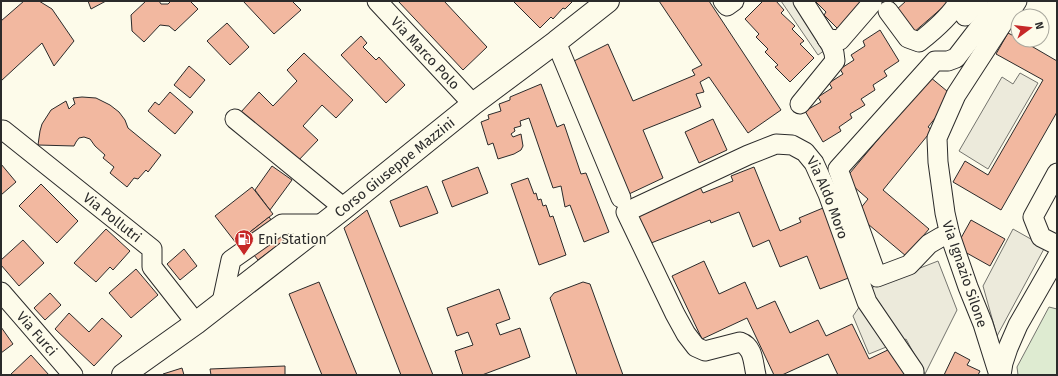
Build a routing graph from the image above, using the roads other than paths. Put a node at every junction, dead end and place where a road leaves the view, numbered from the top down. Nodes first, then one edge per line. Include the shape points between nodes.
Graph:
1 (377, 1) edge
2 (608, 1) edge
3 (723, 1) edge
4 (734, 1) edge
5 (803, 1) edge
6 (978, 1) edge
7 (1000, 1) edge
8 (1018, 1) edge
9 (962, 9) edge
10 (827, 39) junction
11 (556, 42) junction
12 (474, 104) junction
13 (800, 104) dead end
14 (234, 119) dead end
15 (3, 130) dead end
16 (1057, 173) edge
17 (623, 205) junction
18 (344, 208) junction
19 (950, 235) junction
20 (1057, 245) edge
21 (1057, 257) edge
22 (1, 292) edge
23 (196, 323) junction
24 (73, 375) edge
25 (123, 375) edge
26 (756, 375) edge
27 (914, 375) edge
28 (1000, 375) edge

1 - 12 street, Via Marco Polo
2 - 11 main road, Corso Giuseppe Mazzini
3 - 4 street via 726,6
5 - 10 street
6 - 9 street
7 - 19 street via 956,58 935,61 838,169 877,278 909,265 929,244
8 - 19 street, Via Ignazio Silone via 956,95 937,138 938,162
9 - 10 street via 956,7 919,42 908,38 880,7 840,40
10 - 13 street via 835,61
11 - 12 main road, Corso Giuseppe Mazzini
11 - 17 street
12 - 18 main road, Corso Giuseppe Mazzini
14 - 18 street
15 - 23 street, Via Pollutri via 152,249 152,267
16 - 20 street via 1033,217 1042,237
17 - 26 street via 675,314 696,347 705,351 740,342 745,344 752,354
17 - 27 street, Via Aldo Moro via 776,144 792,145 805,152 814,163 828,194 867,302 914,371
18 - 23 main road, Corso Giuseppe Mazzini
19 - 28 street, Via Ignazio Silone
21 - 28 street via 1018,325
22 - 24 street, Via Furci
23 - 25 main road, Corso Giuseppe Mazzini

